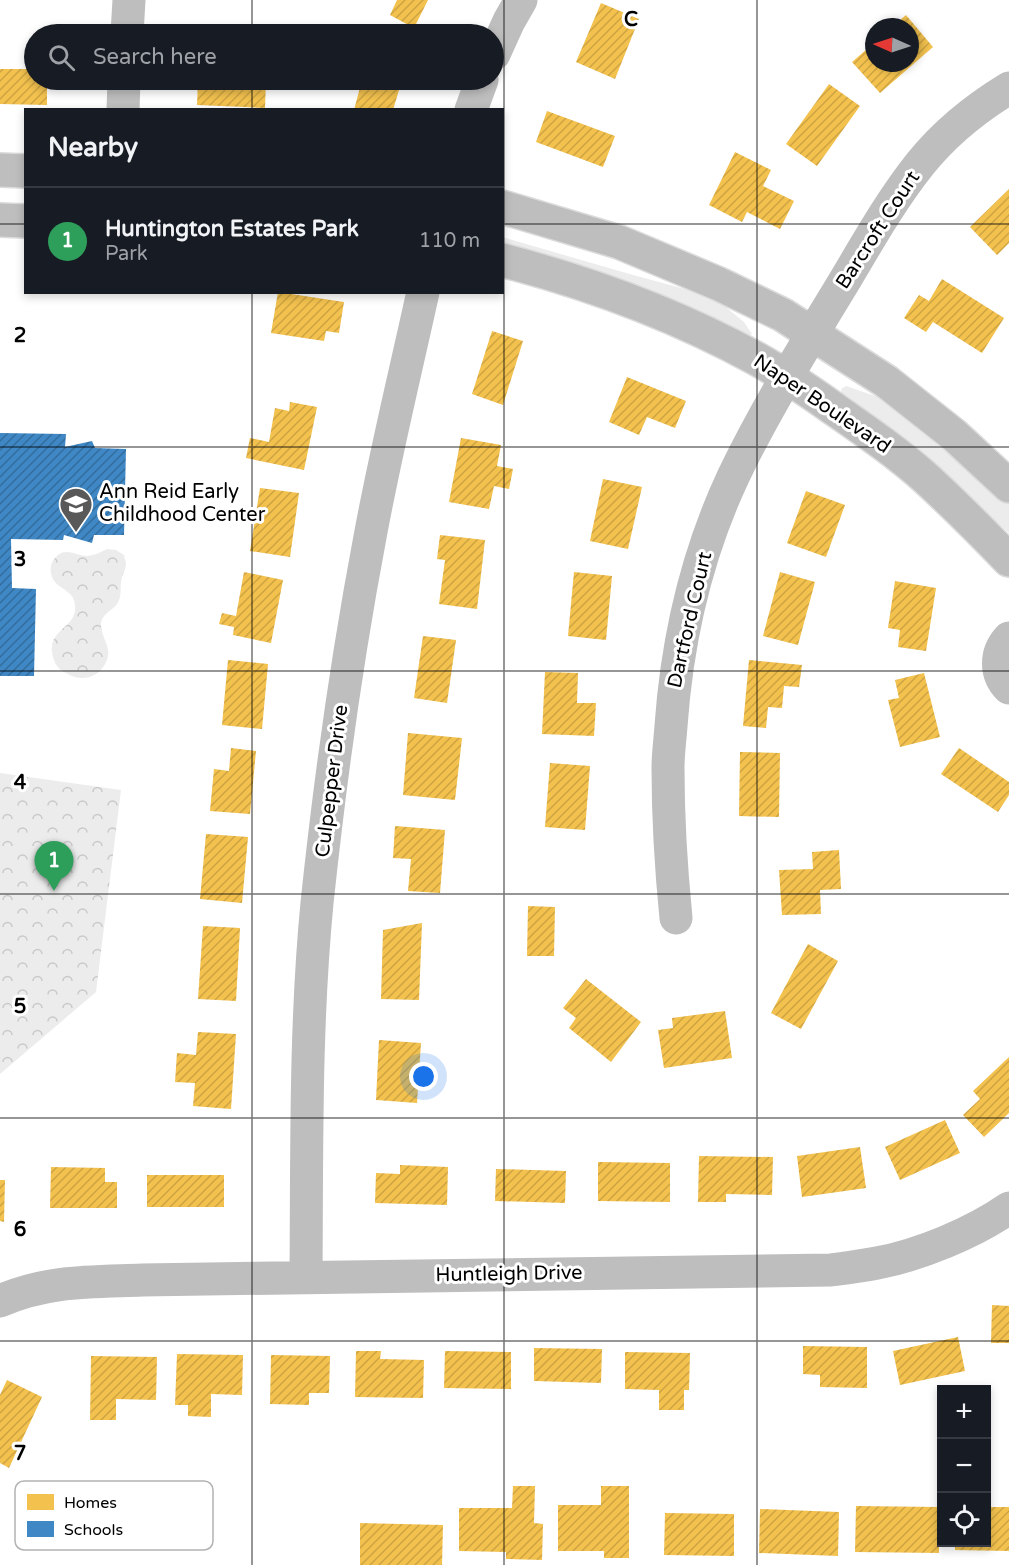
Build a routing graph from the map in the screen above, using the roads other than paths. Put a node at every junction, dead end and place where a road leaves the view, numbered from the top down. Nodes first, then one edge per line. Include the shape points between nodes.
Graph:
1 (129, 0) edge
2 (521, 0) edge
3 (128, 24) edge
4 (504, 32) edge
5 (1009, 88) edge
6 (124, 90) edge
7 (478, 90) edge
8 (123, 108) edge
9 (472, 108) edge
10 (0, 170) edge
11 (24, 171) edge
12 (504, 208) edge
13 (0, 220) edge
14 (24, 220) edge
15 (504, 261) edge
16 (423, 294) edge
17 (813, 334) junction
18 (788, 377) junction
19 (1009, 486) edge
20 (1009, 560) edge
21 (1009, 638) edge
22 (1009, 688) edge
23 (676, 918) dead end
24 (1009, 1208) edge
25 (306, 1277) junction
26 (0, 1301) edge

1 - 3 street
2 - 4 street
5 - 17 street, Barcroft Court via 952,130 922,162 901,189
6 - 8 street
7 - 9 street
10 - 11 street
12 - 17 street via 656,257 783,315
13 - 14 street
15 - 18 street, Naper Boulevard via 657,311 716,337
16 - 25 street, Culpepper Drive via 370,534 335,752 313,970 306,1121
17 - 18 street, Barcroft Court
17 - 19 street via 886,382 954,435
18 - 20 street, Naper Boulevard via 927,479
18 - 23 street, Dartford Court via 729,488 710,536 682,640 668,766
21 - 22 street via 999,653 998,665
24 - 25 street, Huntleigh Drive via 959,1236 911,1255 831,1270
25 - 26 street, Huntleigh Drive via 59,1283

